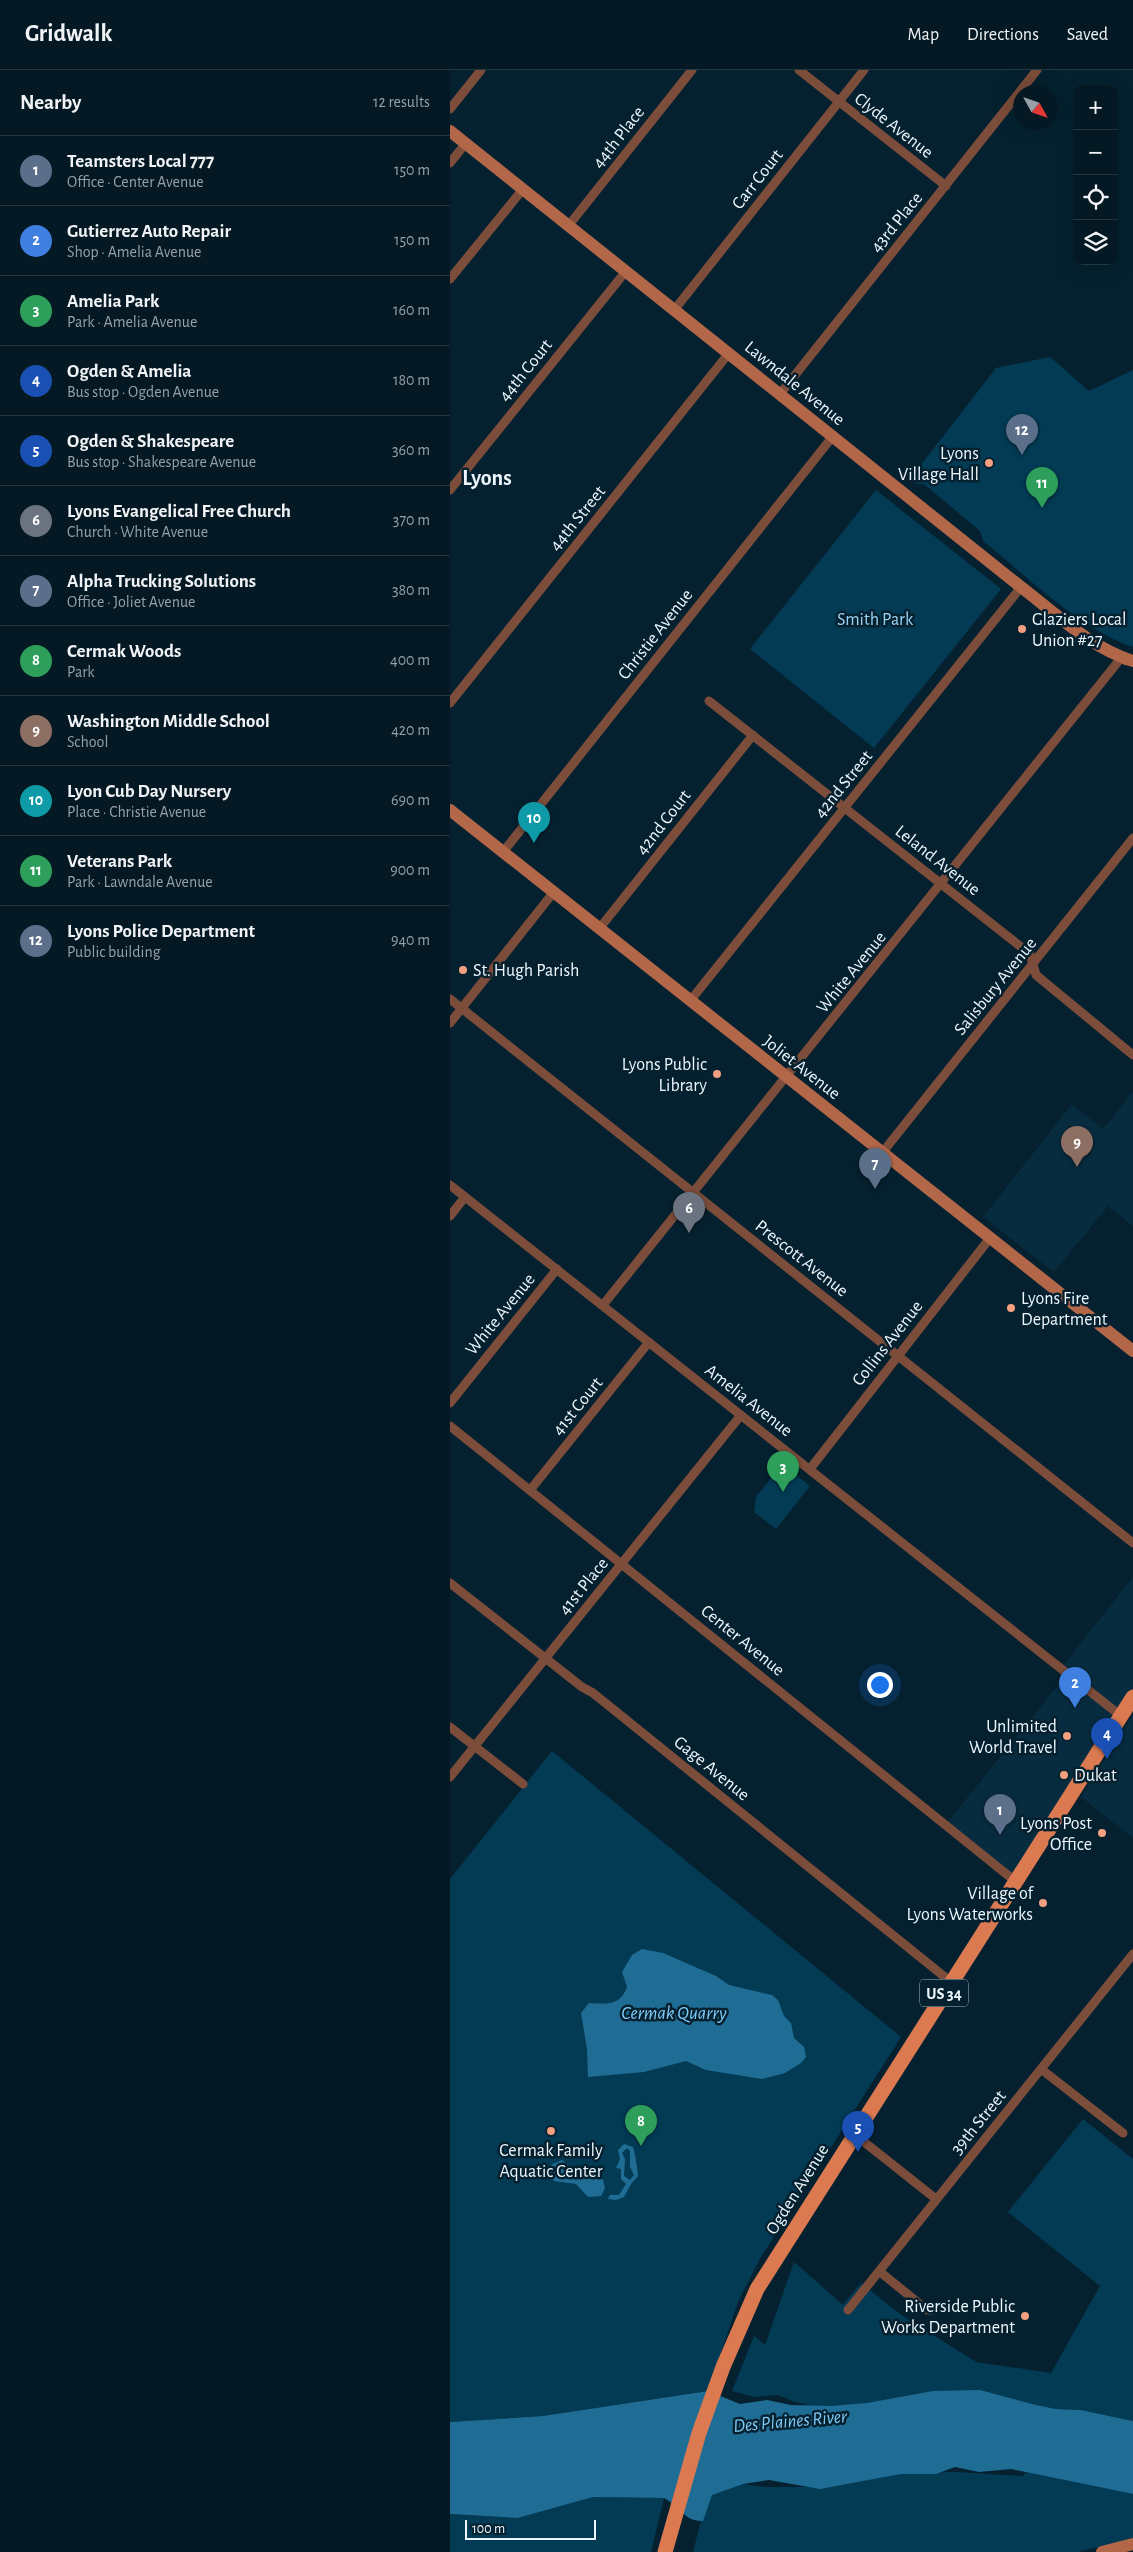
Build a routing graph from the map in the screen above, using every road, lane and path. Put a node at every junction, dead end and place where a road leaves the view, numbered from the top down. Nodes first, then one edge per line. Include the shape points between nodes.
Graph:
1 (481, 70) edge
2 (692, 70) edge
3 (799, 70) edge
4 (864, 70) edge
5 (1038, 70) edge
6 (839, 102) junction
7 (450, 109) edge
8 (450, 131) edge
9 (466, 143) junction
10 (450, 163) edge
11 (946, 186) junction
12 (523, 189) junction
13 (569, 225) junction
14 (626, 271) junction
15 (450, 280) edge
16 (675, 309) junction
17 (729, 353) junction
18 (780, 394) junction
19 (833, 436) junction
20 (450, 490) edge
21 (1021, 587) junction
22 (1127, 659) edge
23 (1133, 666) edge
24 (709, 701) dead end
25 (450, 703) edge
26 (753, 735) junction
27 (844, 807) junction
28 (450, 810) edge
29 (1133, 838) edge
30 (503, 852) junction
31 (942, 884) junction
32 (553, 893) junction
33 (599, 929) junction
34 (1033, 964) junction
35 (450, 999) edge
36 (690, 1001) junction
37 (462, 1008) junction
38 (450, 1023) edge
39 (1133, 1054) edge
40 (787, 1078) junction
41 (882, 1153) junction
42 (450, 1185) edge
43 (693, 1192) junction
44 (465, 1197) junction
45 (450, 1216) edge
46 (990, 1238) junction
47 (557, 1269) junction
48 (603, 1305) junction
49 (649, 1342) junction
50 (1133, 1351) edge
51 (898, 1355) junction
52 (450, 1404) edge
53 (741, 1415) junction
54 (450, 1426) edge
55 (810, 1469) junction
56 (530, 1489) junction
57 (1133, 1543) edge
58 (622, 1563) junction
59 (450, 1583) edge
60 (546, 1658) junction
61 (1133, 1697) edge
62 (1121, 1716) junction
63 (450, 1727) edge
64 (475, 1747) junction
65 (450, 1777) edge
66 (523, 1784) dead end
67 (1015, 1881) junction
68 (1131, 1962) edge
69 (952, 1982) junction
70 (1041, 2069) junction
71 (1123, 2133) dead end
72 (854, 2134) junction
73 (936, 2199) junction
74 (879, 2272) junction
75 (848, 2310) dead end
76 (932, 2310) dead end
77 (1133, 2544) edge
78 (666, 2546) edge
79 (1102, 2552) edge

1 - 7 street
2 - 13 street, 44th Place
3 - 6 street, Clyde Avenue
4 - 6 street, Carr Court
5 - 11 street, 43rd Place
6 - 11 street, Clyde Avenue
6 - 16 street, Carr Court
8 - 9 street, Lawndale Avenue
9 - 10 street
9 - 12 street, Lawndale Avenue
11 - 18 street, 43rd Place
12 - 13 street, Lawndale Avenue
12 - 15 street
13 - 14 street, Lawndale Avenue
14 - 16 street, Lawndale Avenue
14 - 20 street, 44th Court
16 - 17 street, Lawndale Avenue
17 - 18 street, Lawndale Avenue
17 - 25 street, 44th Street
18 - 19 street, Lawndale Avenue
19 - 21 street, Lawndale Avenue
19 - 30 street, Christie Avenue
21 - 22 street, Lawndale Avenue via 1082,634
21 - 27 street, 42nd Street
22 - 23 street, Lawndale Avenue
22 - 31 street, White Avenue
24 - 26 street, Leland Avenue
26 - 27 street, Leland Avenue
26 - 33 street, 42nd Court
27 - 31 street, Leland Avenue
27 - 36 street, 42nd Street
28 - 30 street, Joliet Avenue
29 - 34 street, Salisbury Avenue
30 - 32 street, Joliet Avenue
31 - 34 street, Leland Avenue via 1030,954
31 - 40 street, White Avenue
32 - 33 street, Joliet Avenue
32 - 37 street
33 - 36 street, Joliet Avenue
34 - 39 street, Leland Avenue via 1036,975
34 - 41 street, Salisbury Avenue
35 - 37 street, Prescott Avenue
36 - 40 street, Joliet Avenue
37 - 38 street
37 - 43 street, Prescott Avenue
40 - 41 street, Joliet Avenue
40 - 43 street, White Avenue
41 - 46 street, Joliet Avenue
42 - 44 street, Amelia Avenue
43 - 48 street, White Avenue
43 - 51 street, Prescott Avenue
44 - 45 street
44 - 47 street, Amelia Avenue
46 - 50 street, Joliet Avenue
46 - 51 street, Collins Avenue
47 - 48 street, Amelia Avenue
47 - 52 street, White Avenue
48 - 49 street, Amelia Avenue
49 - 53 street, Amelia Avenue
49 - 56 street, 41st Court
51 - 55 street, Collins Avenue
51 - 57 street, Prescott Avenue
53 - 55 street, Amelia Avenue
53 - 58 street, 41st Place
54 - 56 street, Center Avenue
55 - 62 street, Amelia Avenue
56 - 58 street, Center Avenue
58 - 60 street, 41st Place
58 - 67 street, Center Avenue
59 - 60 street, Gage Avenue
60 - 64 street, 41st Place
60 - 69 street, Gage Avenue via 582,1688 594,1693
61 - 62 main road, Ogden Avenue / US 34
62 - 67 main road, Ogden Avenue / US 34
63 - 64 street
64 - 65 street, 41st Place
64 - 66 street
67 - 69 main road, Ogden Avenue / US 34
68 - 70 street, 39th Street
69 - 72 main road, Ogden Avenue / US 34
70 - 71 street
70 - 73 street, 39th Street
72 - 73 street
72 - 78 main road, Ogden Avenue / US 34 via 757,2289 699,2433
73 - 74 street, 39th Street
74 - 75 street, 39th Street
74 - 76 street via 927,2310
77 - 79 street

